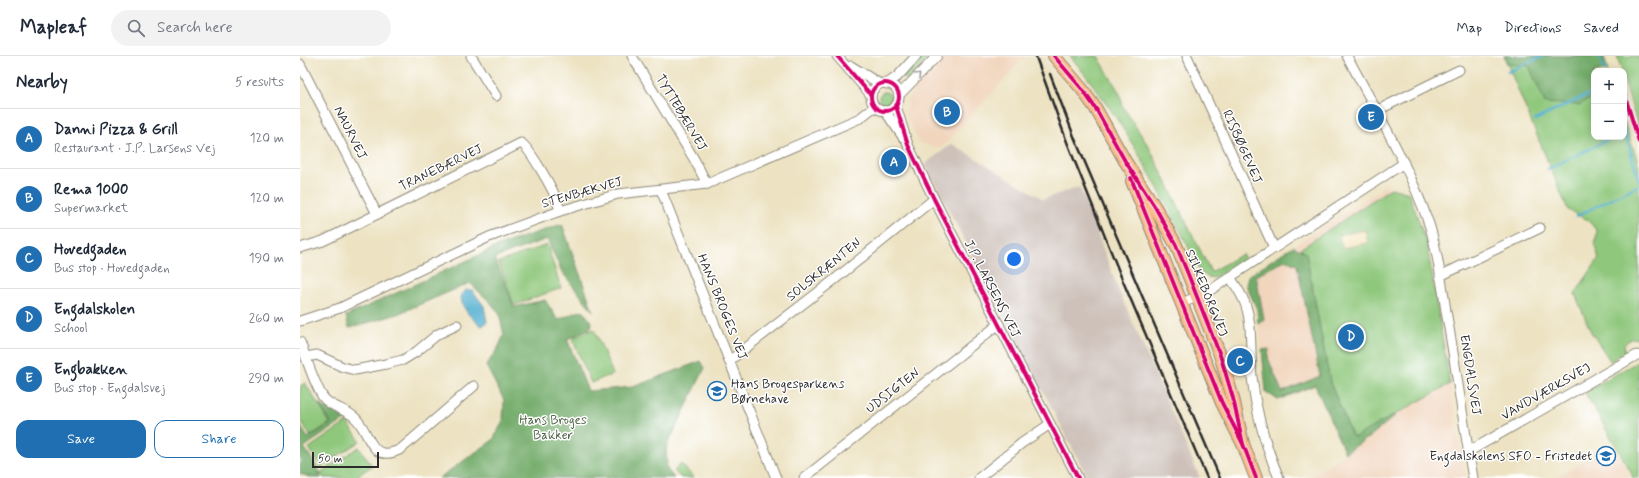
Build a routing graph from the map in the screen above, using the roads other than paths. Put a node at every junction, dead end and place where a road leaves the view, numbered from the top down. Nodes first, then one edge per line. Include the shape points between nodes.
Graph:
1 (472, 56) edge
2 (632, 56) edge
3 (916, 56) edge
4 (937, 56) edge
5 (1054, 56) edge
6 (1187, 56) edge
7 (1347, 56) edge
8 (840, 59) edge
9 (300, 64) edge
10 (1459, 70) dead end
11 (884, 84) junction
12 (899, 94) junction
13 (871, 95) junction
14 (496, 96) dead end
15 (896, 106) junction
16 (874, 107) junction
17 (1376, 111) junction
18 (885, 112) junction
19 (908, 145) junction
20 (1125, 161) junction
21 (1404, 163) junction
22 (707, 184) junction
23 (661, 190) junction
24 (934, 199) junction
25 (560, 211) junction
26 (377, 214) junction
27 (1540, 228) dead end
28 (300, 248) edge
29 (1274, 248) junction
30 (1440, 276) junction
31 (1230, 277) junction
32 (1197, 297) junction
33 (1182, 303) junction
34 (300, 322) edge
35 (999, 324) junction
36 (457, 325) dead end
37 (300, 342) edge
38 (1637, 355) dead end
39 (306, 357) junction
40 (729, 361) junction
41 (474, 386) dead end
42 (1050, 424) junction
43 (1243, 444) junction
44 (1468, 452) junction
45 (776, 478) edge
46 (804, 478) edge
47 (979, 478) edge
48 (1078, 478) edge
49 (1256, 478) edge
50 (1279, 478) edge
51 (1473, 478) edge

1 - 14 street
2 - 22 street, TYTTEBÆRVEJ
3 - 11 street via 898,76
12 -> 4 street
5 - 20 main road, SILKEBORGVEJ via 1082,89
6 - 29 street, RISBØGEVEJ
7 - 17 street, ENGDALSVEJ
8 - 11 street
8 - 13 street
9 - 26 street, NAURVEJ
10 - 17 street
11 - 12 street via 896,89
11 - 13 street via 874,88
12 - 15 street
13 - 16 street
15 - 18 street
15 - 19 street, J.P. LARSENS VEJ
16 - 18 street
16 - 22 street, STENBÆKVEJ via 860,118
17 - 21 street, ENGDALSVEJ
18 - 19 street, J.P. LARSENS VEJ
19 - 24 street, J.P. LARSENS VEJ
20 - 32 main road, SILKEBORGVEJ via 1156,207 1176,245
20 - 33 main road, SILKEBORGVEJ
21 - 29 street
21 - 30 street, ENGDALSVEJ via 1430,230
22 - 23 street, STENBÆKVEJ
23 - 25 street, STENBÆKVEJ via 618,194
23 - 40 street, HANS BROGES VEJ
24 - 35 street, J.P. LARSENS VEJ
24 - 40 street, SOLSKRÆNTEN
25 - 26 street, TRANEBÆRVEJ via 556,198 525,145 521,143
25 - 34 street, STENBÆKVEJ via 489,237 340,308
26 - 28 street, TRANEBÆRVEJ via 323,241
27 - 30 street
29 - 31 street
30 - 44 street, ENGDALSVEJ
31 - 32 street
31 - 50 street via 1245,301 1248,313 1252,378 1258,417
32 - 33 street
32 - 43 main road, SILKEBORGVEJ via 1220,355
33 - 43 main road, SILKEBORGVEJ via 1222,403
35 - 42 street, J.P. LARSENS VEJ
35 - 46 street, UDSIGTEN
36 - 39 street via 438,334 403,360 386,364 355,370 317,355
37 - 39 street
38 - 44 street, VANDVÆRKSVEJ
39 - 41 street via 321,395 330,404 354,416 362,425 370,443 376,450 385,454 401,449
40 - 45 street, HANS BROGES VEJ
42 - 47 street
42 - 48 street, J.P. LARSENS VEJ
43 - 49 main road, SILKEBORGVEJ
44 - 51 street, ENGDALSVEJ

